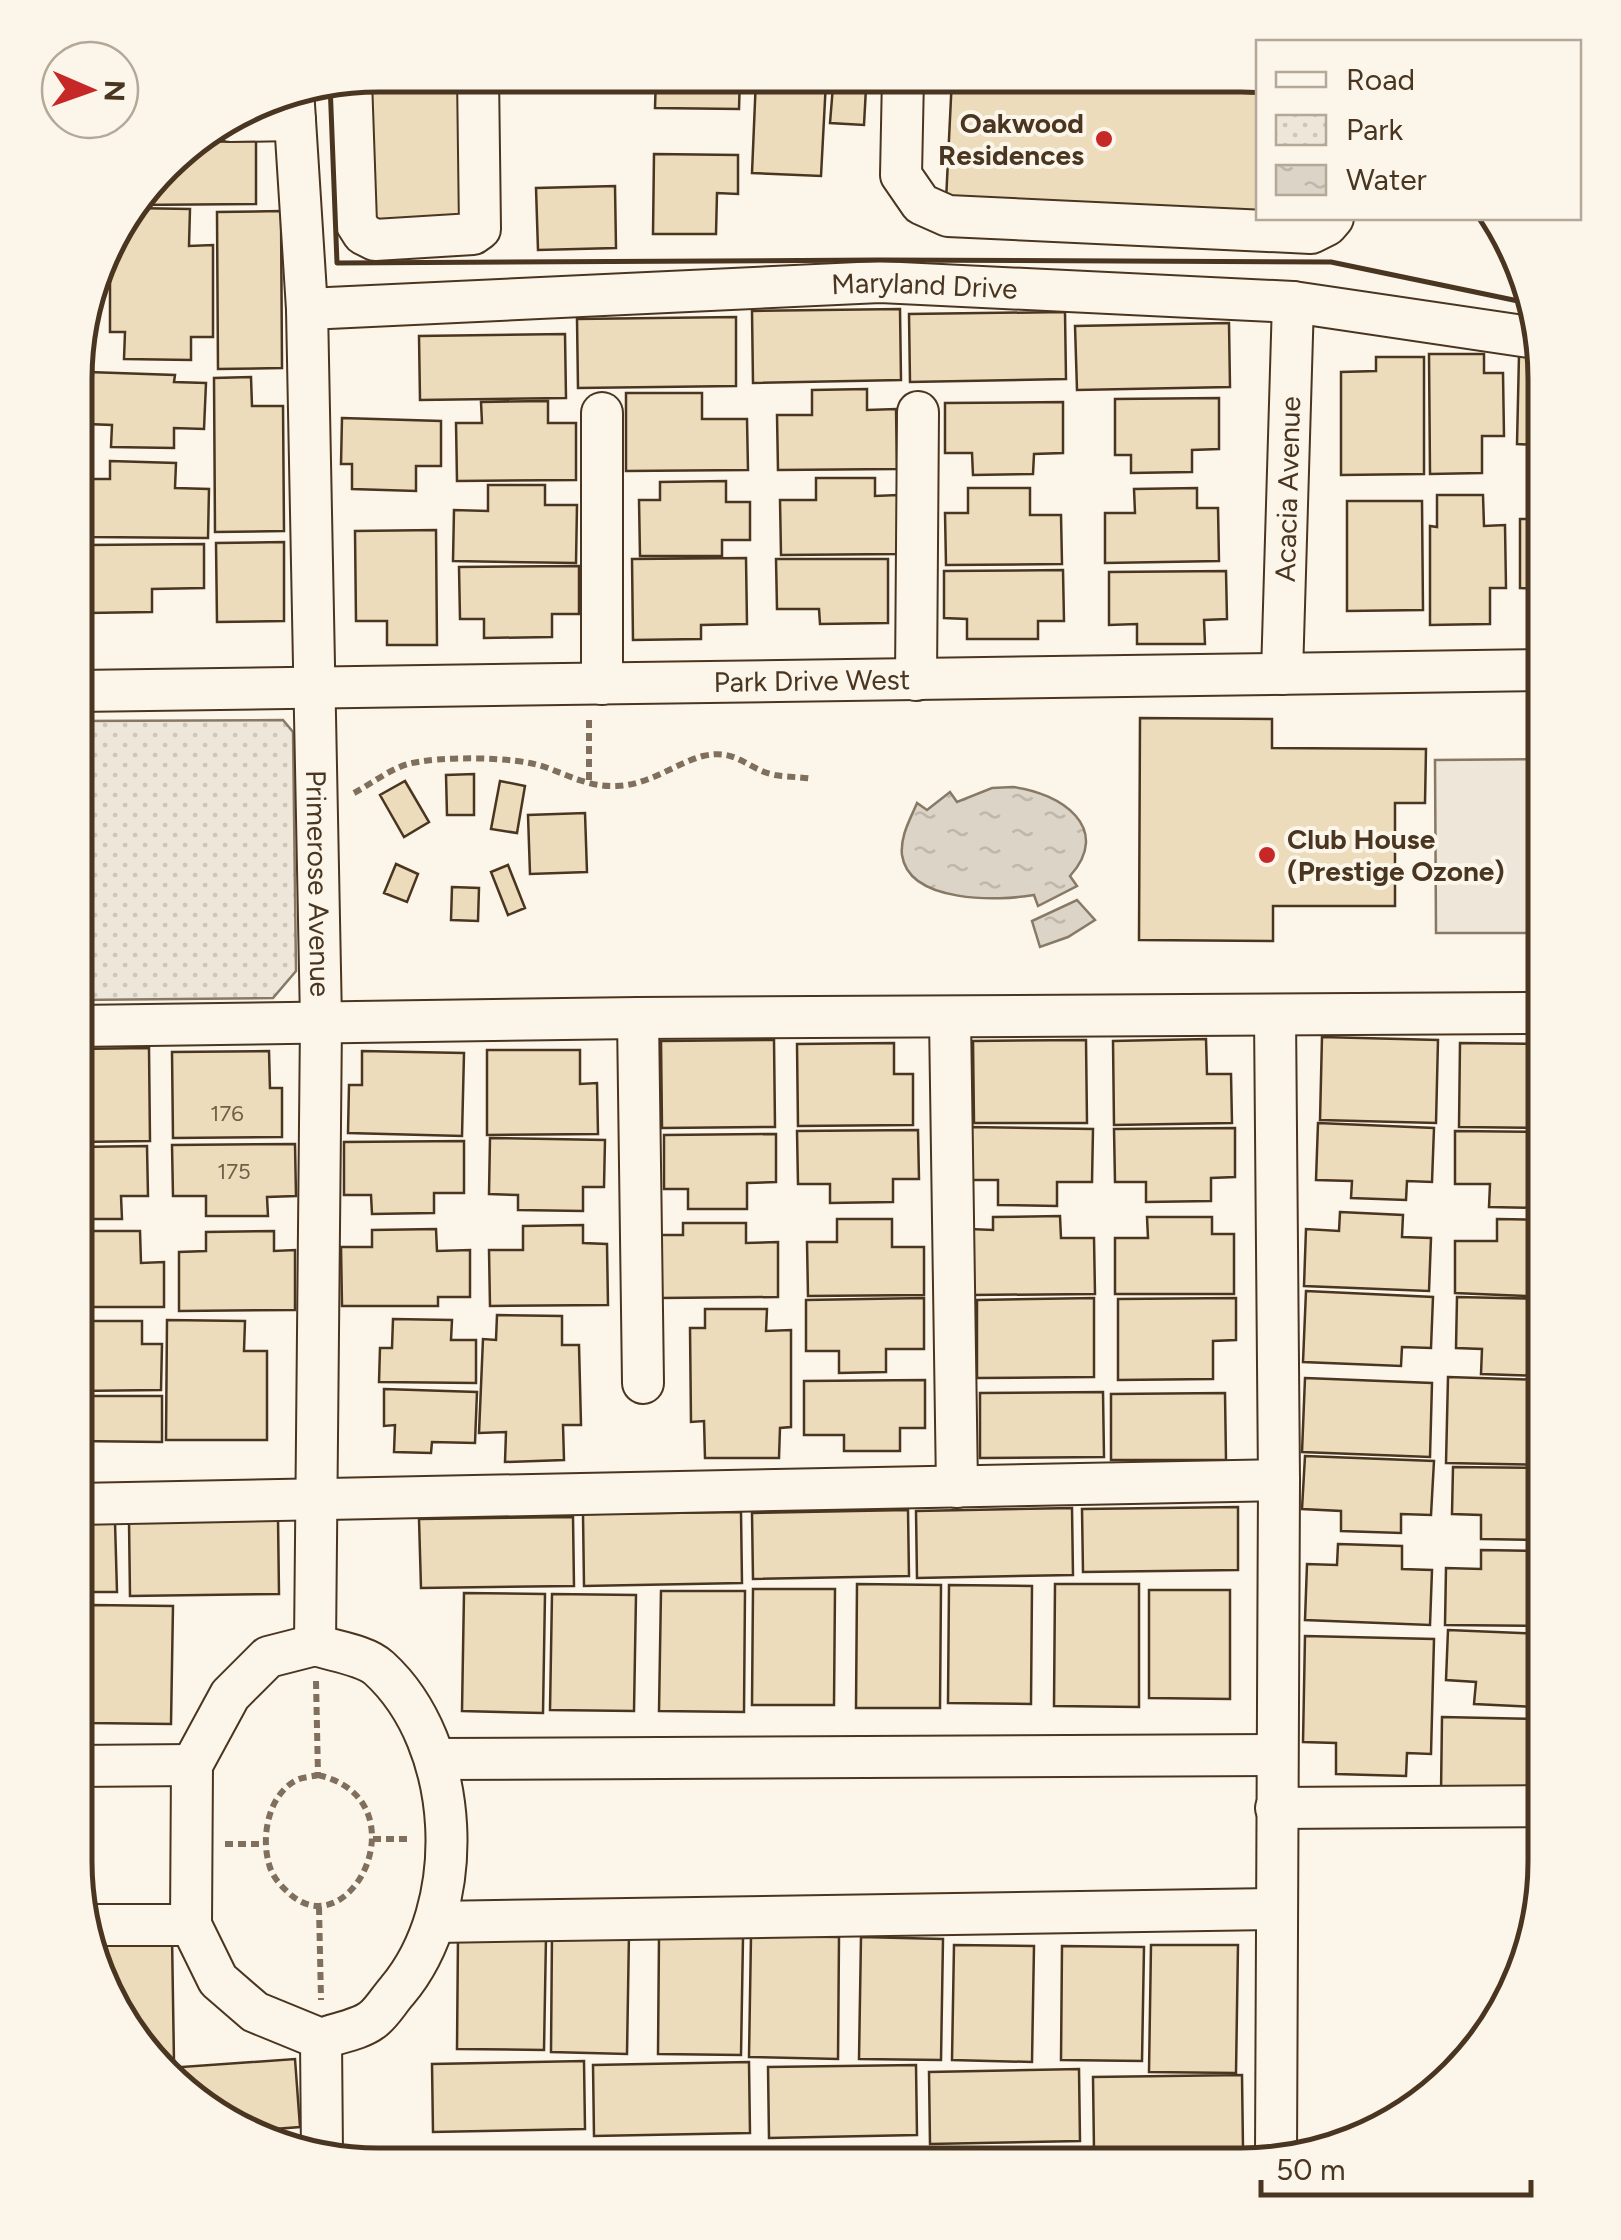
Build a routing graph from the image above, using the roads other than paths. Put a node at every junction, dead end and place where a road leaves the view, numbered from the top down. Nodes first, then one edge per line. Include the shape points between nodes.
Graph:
1 (478, 92) edge
2 (902, 92) edge
3 (351, 94) edge
4 (294, 106) edge
5 (1331, 220) edge
6 (1293, 302) junction
7 (307, 309) junction
8 (1525, 336) edge
9 (918, 412) dead end
10 (602, 413) dead end
11 (1528, 670) edge
12 (1282, 674) junction
13 (916, 680) junction
14 (596, 684) junction
15 (314, 688) junction
16 (92, 691) edge
17 (1528, 1013) edge
18 (1275, 1015) junction
19 (638, 1018) junction
20 (950, 1018) junction
21 (321, 1021) junction
22 (92, 1026) edge
23 (643, 1383) dead end
24 (1279, 1480) junction
25 (957, 1487) junction
26 (318, 1498) junction
27 (92, 1504) edge
28 (315, 1645) junction
29 (1276, 1755) junction
30 (437, 1759) junction
31 (192, 1765) junction
32 (92, 1766) edge
33 (1528, 1806) edge
34 (1276, 1808) junction
35 (1276, 1909) junction
36 (435, 1922) junction
37 (100, 1925) edge
38 (191, 1925) junction
39 (321, 2039) junction
40 (322, 2141) edge
41 (1276, 2145) edge

1 - 3 street via 480,229 374,240 356,223
2 - 5 street via 901,175 921,204 948,216 1312,233
4 - 7 street, Primerose Avenue
6 - 7 street, Maryland Drive via 880,282
6 - 8 street, Maryland Drive
6 - 12 street, Acacia Avenue
7 - 15 street, Primerose Avenue
9 - 13 street
10 - 14 street
11 - 12 street, Park Drive West
12 - 13 street, Park Drive West
13 - 14 street, Park Drive West
14 - 15 street, Park Drive West
15 - 16 street, Park Drive West
15 - 21 street, Primerose Avenue
17 - 18 street
18 - 20 street
18 - 24 street
19 - 20 street
19 - 21 street
19 - 23 street
20 - 25 street
21 - 22 street
21 - 26 street, Primerose Avenue
24 - 25 street
24 - 29 street
25 - 26 street
26 - 27 street
26 - 28 street, Primerose Avenue
28 - 30 street via 376,1665 416,1711
28 - 31 street via 268,1657 230,1695
29 - 30 street
29 - 34 street
30 - 36 street via 445,1810
31 - 32 street
31 - 38 street
33 - 34 street
34 - 35 street
35 - 36 street
35 - 41 street
36 - 39 street via 412,1974 372,2020
37 - 38 street
38 - 39 street via 218,1980 243,2002
39 - 40 street

